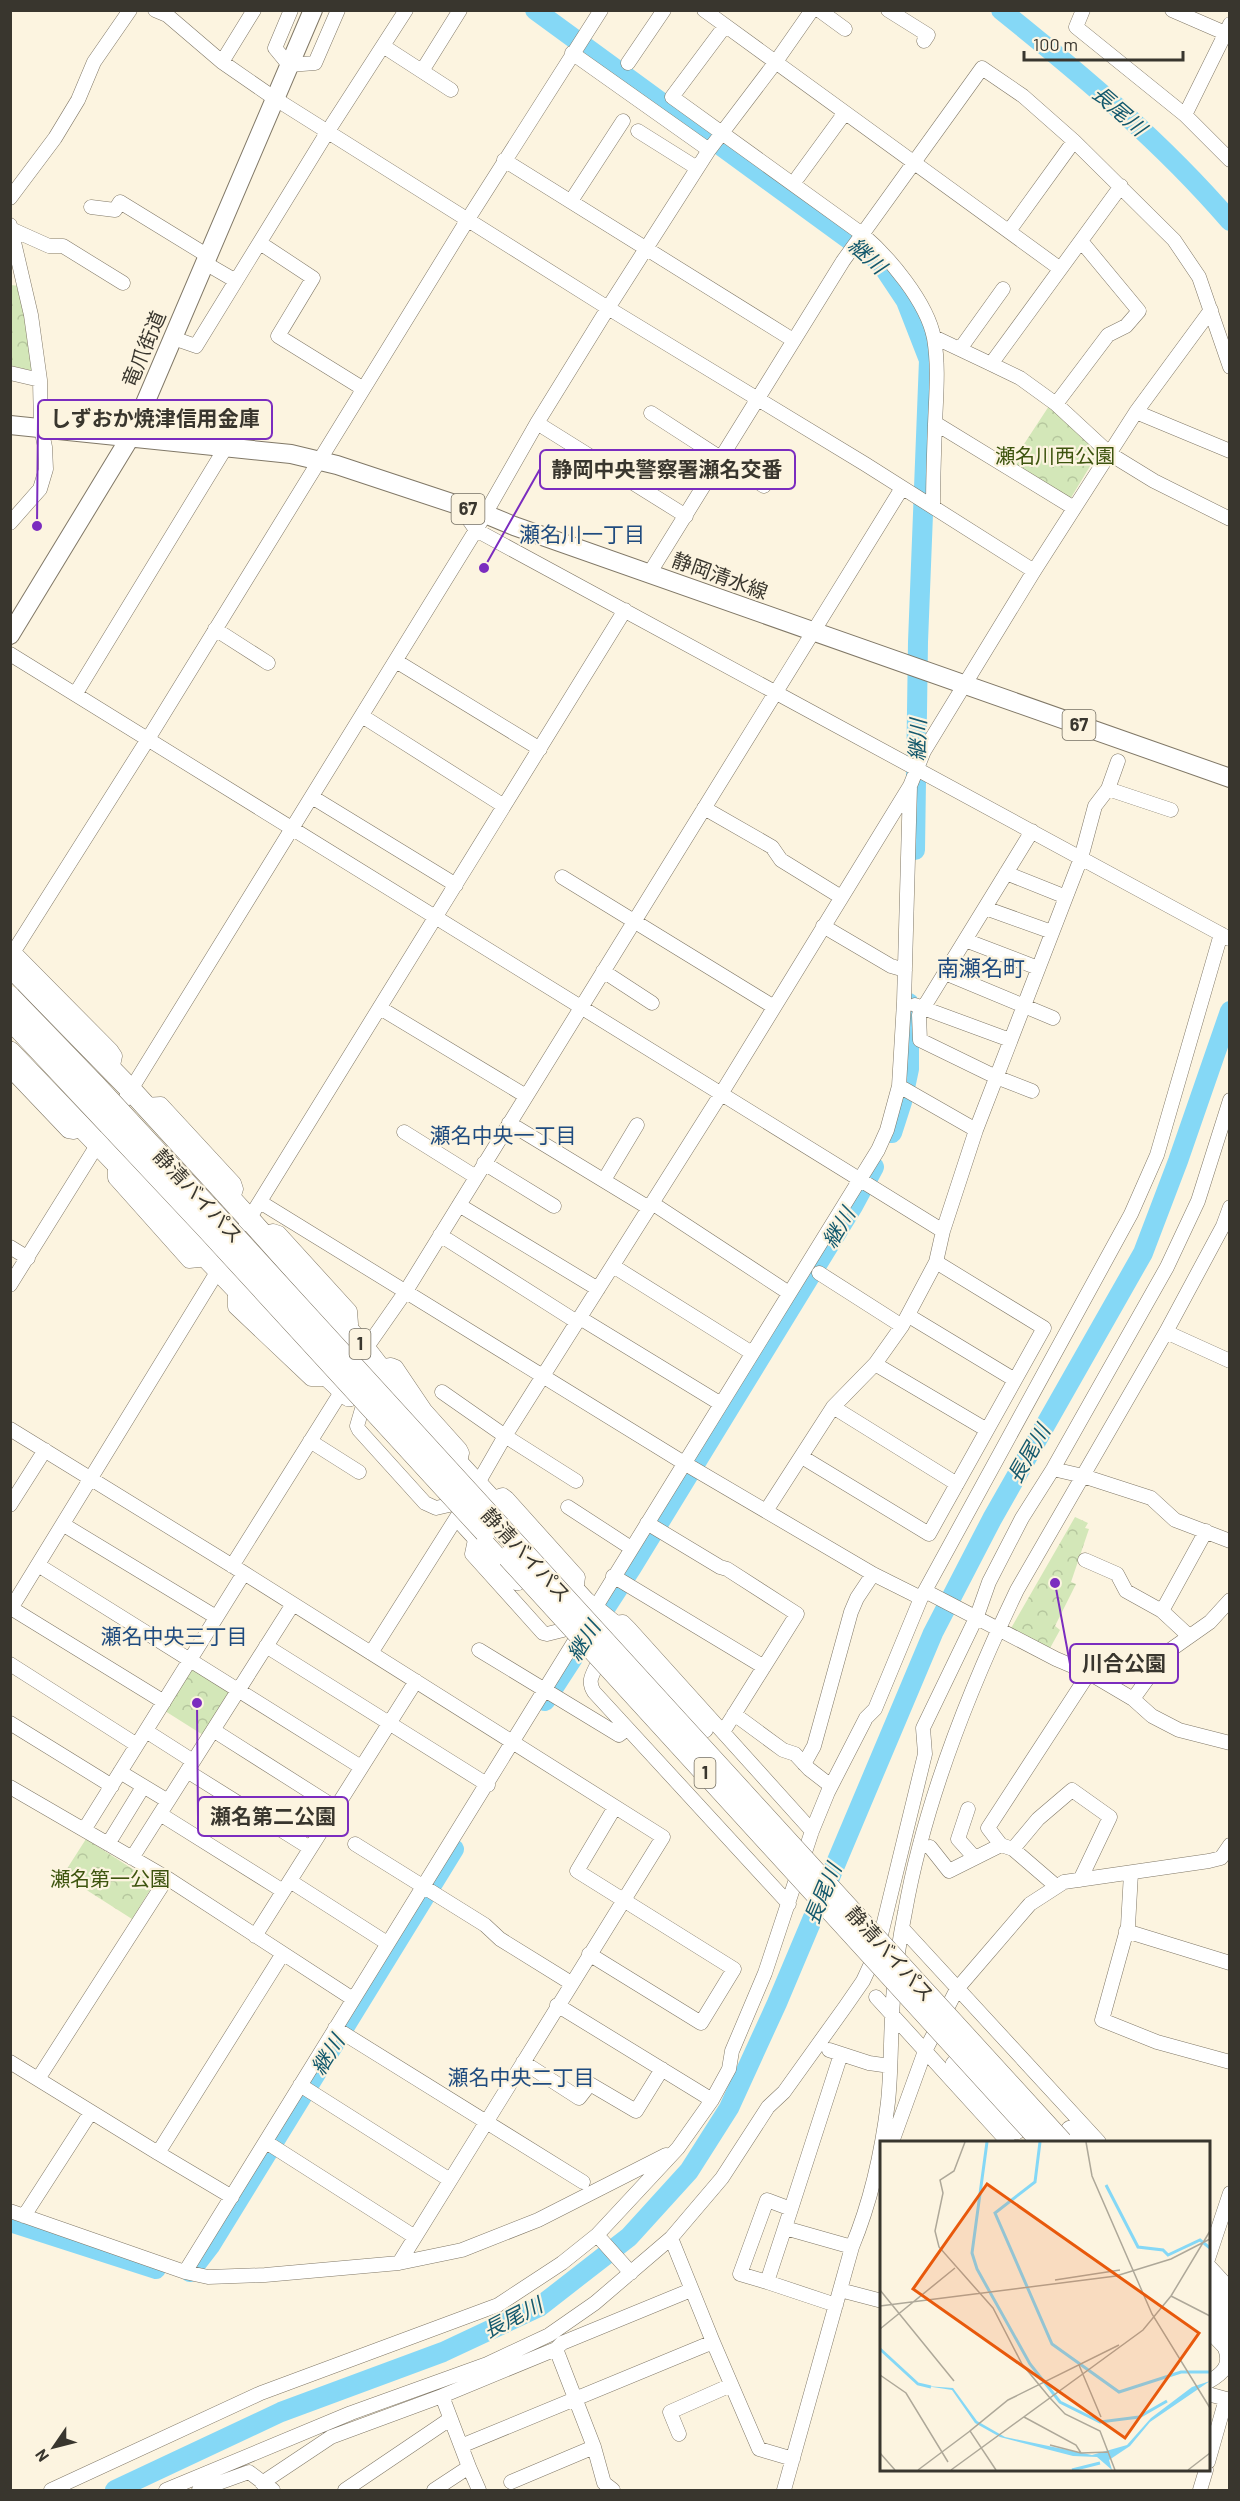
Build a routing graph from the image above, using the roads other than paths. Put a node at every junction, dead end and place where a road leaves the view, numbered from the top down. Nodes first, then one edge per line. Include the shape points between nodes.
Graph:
1 (130, 10) edge
2 (155, 10) edge
3 (254, 10) edge
4 (291, 10) edge
5 (313, 10) edge
6 (338, 10) edge
7 (406, 10) edge
8 (460, 10) edge
9 (601, 10) edge
10 (664, 10) edge
11 (704, 10) edge
12 (812, 10) edge
13 (819, 10) edge
14 (888, 10) edge
15 (1083, 10) edge
16 (1172, 10) edge
17 (725, 26) junction
18 (1227, 28) edge
19 (845, 29) dead end
20 (924, 41) dead end
21 (383, 46) junction
22 (572, 53) junction
23 (222, 62) junction
24 (628, 63) dead end
25 (776, 63) junction
26 (289, 65) junction
27 (422, 71) junction
28 (451, 90) dead end
29 (274, 98) junction
30 (844, 114) junction
31 (1185, 115) junction
32 (623, 121) dead end
33 (328, 131) junction
34 (638, 131) dead end
35 (721, 134) junction
36 (1074, 141) junction
37 (709, 150) junction
38 (504, 160) junction
39 (1230, 160) edge
40 (913, 162) junction
41 (697, 168) junction
42 (798, 177) dead end
43 (1121, 186) junction
44 (11, 195) edge
45 (571, 201) junction
46 (91, 207) dead end
47 (468, 219) junction
48 (11, 227) edge
49 (1009, 231) junction
50 (862, 234) junction
51 (1081, 241) junction
52 (260, 243) junction
53 (647, 248) junction
54 (206, 260) junction
55 (1059, 268) junction
56 (236, 281) junction
57 (123, 283) dead end
58 (1003, 289) dead end
59 (608, 308) junction
60 (1211, 310) junction
61 (934, 337) junction
62 (173, 338) junction
63 (793, 340) junction
64 (960, 349) junction
65 (991, 364) junction
66 (1230, 367) edge
67 (10, 373) edge
68 (40, 380) junction
69 (362, 388) junction
70 (757, 399) junction
71 (1056, 404) junction
72 (1136, 412) junction
73 (651, 413) dead end
74 (537, 423) junction
75 (935, 423) junction
76 (10, 425) edge
77 (41, 428) junction
78 (131, 436) junction
79 (226, 447) junction
80 (1230, 451) edge
81 (1110, 454) junction
82 (720, 459) junction
83 (318, 460) junction
84 (764, 486) dead end
85 (902, 488) junction
86 (933, 507) junction
87 (1074, 508) junction
88 (686, 516) junction
89 (1230, 519) edge
90 (481, 522) junction
91 (10, 523) edge
92 (1034, 572) junction
93 (649, 574) junction
94 (625, 610) junction
95 (215, 629) junction
96 (813, 633) junction
97 (10, 635) edge
98 (10, 654) edge
99 (396, 661) junction
100 (268, 663) dead end
101 (964, 685) junction
102 (776, 692) junction
103 (76, 693) junction
104 (362, 716) junction
105 (148, 739) junction
106 (540, 749) junction
107 (1118, 761) dead end
108 (916, 768) junction
109 (1230, 778) edge
110 (910, 786) junction
111 (1108, 789) junction
112 (312, 797) junction
113 (504, 806) junction
114 (704, 807) junction
115 (1171, 810) dead end
116 (292, 828) junction
117 (1032, 831) junction
118 (1081, 858) junction
119 (1006, 873) junction
120 (562, 877) dead end
121 (456, 885) junction
122 (841, 897) junction
123 (1066, 897) junction
124 (985, 908) junction
125 (435, 917) junction
126 (634, 921) junction
127 (823, 926) junction
128 (1052, 932) junction
129 (1225, 936) edge
130 (965, 940) junction
131 (12, 955) edge
132 (1038, 968) junction
133 (905, 970) junction
134 (603, 971) junction
135 (945, 974) junction
136 (14, 989) edge
137 (904, 1002) junction
138 (652, 1003) dead end
139 (1024, 1004) junction
140 (582, 1007) junction
141 (380, 1008) junction
142 (774, 1008) junction
143 (924, 1008) junction
144 (1053, 1018) dead end
145 (10, 1019) edge
146 (10, 1038) edge
147 (1010, 1040) junction
148 (10, 1052) edge
149 (10, 1070) edge
150 (996, 1077) junction
151 (905, 1090) junction
152 (1032, 1091) dead end
153 (721, 1094) junction
154 (526, 1096) junction
155 (138, 1098) junction
156 (1230, 1100) edge
157 (509, 1123) junction
158 (637, 1125) dead end
159 (976, 1130) junction
160 (404, 1131) dead end
161 (92, 1135) junction
162 (484, 1163) junction
163 (476, 1177) junction
164 (604, 1180) junction
165 (860, 1180) junction
166 (459, 1205) junction
167 (651, 1205) junction
168 (554, 1206) dead end
169 (1230, 1207) edge
170 (257, 1218) junction
171 (943, 1231) junction
172 (440, 1235) junction
173 (10, 1247) edge
174 (28, 1258) junction
175 (936, 1262) junction
176 (214, 1264) junction
177 (613, 1266) junction
178 (819, 1273) dead end
179 (10, 1284) edge
180 (598, 1289) junction
181 (406, 1291) junction
182 (789, 1293) junction
183 (578, 1320) junction
184 (906, 1321) junction
185 (1166, 1332) junction
186 (363, 1353) junction
187 (752, 1353) junction
188 (1230, 1361) edge
189 (876, 1364) junction
190 (543, 1376) junction
191 (1015, 1380) junction
192 (334, 1388) junction
193 (442, 1392) dead end
194 (721, 1404) junction
195 (364, 1407) junction
196 (833, 1407) junction
197 (10, 1429) edge
198 (987, 1430) junction
199 (505, 1436) junction
200 (310, 1441) junction
201 (45, 1450) junction
202 (802, 1457) junction
203 (684, 1463) junction
204 (451, 1465) junction
205 (1053, 1469) junction
206 (359, 1472) dead end
207 (1083, 1476) junction
208 (91, 1481) junction
209 (576, 1481) dead end
210 (957, 1484) junction
211 (483, 1492) junction
212 (10, 1506) edge
213 (568, 1507) dead end
214 (454, 1510) junction
215 (766, 1511) junction
216 (646, 1523) junction
217 (64, 1525) junction
218 (1206, 1531) junction
219 (1230, 1541) edge
220 (631, 1548) junction
221 (1085, 1560) dead end
222 (38, 1565) junction
223 (238, 1570) junction
224 (873, 1574) junction
225 (613, 1576) junction
226 (15, 1593) edge
227 (925, 1594) junction
228 (1230, 1600) edge
229 (293, 1604) junction
230 (11, 1609) edge
231 (594, 1609) junction
232 (1161, 1611) junction
233 (975, 1616) junction
234 (216, 1617) junction
235 (999, 1628) junction
236 (568, 1636) junction
237 (1190, 1636) junction
238 (266, 1646) junction
239 (479, 1650) dead end
240 (371, 1653) junction
241 (189, 1661) junction
242 (10, 1664) edge
243 (596, 1667) junction
244 (764, 1667) junction
245 (1089, 1673) junction
246 (416, 1681) junction
247 (543, 1690) junction
248 (237, 1691) junction
249 (1133, 1699) junction
250 (164, 1702) junction
251 (734, 1714) junction
252 (10, 1723) edge
253 (389, 1724) junction
254 (627, 1729) junction
255 (213, 1730) junction
256 (713, 1730) junction
257 (146, 1731) junction
258 (511, 1742) junction
259 (1230, 1743) edge
260 (137, 1745) junction
261 (804, 1764) junction
262 (190, 1766) junction
263 (361, 1767) junction
264 (120, 1772) junction
265 (488, 1785) junction
266 (112, 1786) junction
267 (831, 1786) junction
268 (143, 1787) junction
269 (12, 1791) edge
270 (168, 1801) junction
271 (615, 1807) junction
272 (336, 1808) junction
273 (968, 1809) dead end
274 (160, 1814) junction
275 (84, 1830) junction
276 (812, 1831) junction
277 (108, 1844) junction
278 (355, 1844) dead end
279 (1230, 1845) edge
280 (930, 1847) dead end
281 (1007, 1847) junction
282 (310, 1848) junction
283 (132, 1858) junction
284 (975, 1858) junction
285 (1225, 1861) edge
286 (1131, 1873) junction
287 (167, 1878) junction
288 (1080, 1880) junction
289 (287, 1886) junction
290 (423, 1886) junction
291 (1056, 1886) junction
292 (623, 1901) junction
293 (789, 1904) junction
294 (902, 1928) junction
295 (1126, 1931) junction
296 (255, 1936) junction
297 (387, 1943) junction
298 (589, 1954) junction
299 (282, 1955) junction
300 (1230, 1963) edge
301 (571, 1983) junction
302 (957, 1989) junction
303 (876, 1997) dead end
304 (353, 1999) junction
305 (557, 2005) junction
306 (892, 2015) junction
307 (335, 2028) junction
308 (925, 2051) junction
309 (523, 2061) junction
310 (10, 2062) edge
311 (1230, 2062) edge
312 (890, 2066) junction
313 (662, 2069) junction
314 (38, 2079) junction
315 (300, 2085) junction
316 (712, 2100) junction
317 (91, 2112) junction
318 (486, 2120) junction
319 (1072, 2139) edge
320 (884, 2141) edge
321 (886, 2141) edge
322 (1007, 2141) edge
323 (1028, 2141) edge
324 (1041, 2141) edge
325 (1098, 2141) edge
326 (266, 2142) junction
327 (678, 2148) junction
328 (158, 2153) junction
329 (880, 2161) edge
330 (450, 2180) junction
331 (583, 2182) dead end
332 (1230, 2193) edge
333 (232, 2197) junction
334 (791, 2209) junction
335 (17, 2213) edge
336 (1226, 2216) edge
337 (785, 2228) junction
338 (597, 2235) junction
339 (415, 2237) junction
340 (671, 2238) junction
341 (852, 2247) junction
342 (1210, 2256) edge
343 (399, 2263) junction
344 (1210, 2266) edge
345 (185, 2272) junction
346 (631, 2273) junction
347 (767, 2282) junction
348 (1210, 2282) edge
349 (1230, 2289) edge
350 (691, 2290) junction
351 (840, 2290) junction
352 (880, 2300) edge
353 (1210, 2304) edge
354 (1230, 2305) edge
355 (836, 2306) junction
356 (1210, 2326) edge
357 (1230, 2326) edge
358 (1210, 2331) edge
359 (712, 2342) junction
360 (556, 2349) junction
361 (1228, 2350) edge
362 (1210, 2381) edge
363 (731, 2385) junction
364 (1210, 2394) edge
365 (442, 2396) junction
366 (575, 2398) junction
367 (1228, 2399) edge
368 (450, 2419) junction
369 (679, 2434) dead end
370 (461, 2446) junction
371 (594, 2447) junction
372 (793, 2459) junction
373 (1210, 2459) edge
374 (469, 2468) junction
375 (1205, 2471) edge
376 (512, 2482) dead end
377 (267, 2487) edge
378 (51, 2490) edge
379 (166, 2490) edge
380 (199, 2490) edge
381 (345, 2490) edge
382 (434, 2490) edge
383 (479, 2490) edge
384 (613, 2490) edge
385 (784, 2490) edge
386 (1200, 2490) edge

1 - 44 street via 94,62 78,100 55,138
2 - 23 street via 167,15
3 - 23 street
4 - 26 street via 275,48
5 - 26 main road, 竜爪街道
6 - 26 street via 315,63
7 - 21 street
8 - 27 street
9 - 22 street
10 - 24 street
11 - 17 street
12 - 25 street
13 - 19 street
14 - 20 street via 928,35
15 - 31 street via 1076,27
16 - 18 street
17 - 25 street
17 - 35 street via 672,97
18 - 31 street
21 - 27 street
21 - 33 street
22 - 37 street
22 - 38 street
23 - 29 street
25 - 30 street
25 - 35 street
26 - 29 main road, 竜爪街道
27 - 28 street
29 - 33 street
29 - 54 main road, 竜爪街道
30 - 40 street
30 - 42 street
31 - 39 street
32 - 45 street
33 - 47 street
33 - 52 street
34 - 41 street
35 - 37 street
35 - 50 street
36 - 40 street via 1023,96 982,68
36 - 43 street
36 - 49 street
37 - 41 street
38 - 45 street
38 - 47 street
40 - 49 street
40 - 50 street
41 - 53 street
43 - 51 street
43 - 60 street via 1174,240 1199,277
45 - 53 street
46 - 54 street via 115,210 120,202
47 - 59 street
47 - 69 street
48 - 57 street via 50,246 63,246
48 - 68 street via 31,315
49 - 55 street
50 - 61 street via 900,272
50 - 63 street
51 - 55 street
51 - 71 street via 1139,311 1126,326 1108,335
52 - 56 street
52 - 69 street via 313,278 278,336
53 - 59 street
53 - 63 street
54 - 56 street
54 - 62 main road, 竜爪街道
55 - 65 street
56 - 62 street via 196,346
58 - 64 street
59 - 70 street
59 - 74 street
60 - 66 street
60 - 72 street
61 - 64 street
61 - 75 street via 938,378
62 - 78 main road, 竜爪街道
63 - 70 street
64 - 65 street
65 - 71 street via 1020,378
67 - 68 street
68 - 77 street
69 - 83 street
70 - 82 street
70 - 85 street
71 - 81 street
72 - 80 street
72 - 81 street
73 - 82 street
74 - 88 street
74 - 90 street
75 - 86 street
75 - 87 street
76 - 77 main road, 静岡清水線 / 67
77 - 78 main road, 静岡清水線 / 67
77 - 91 street via 45,469 40,489
78 - 79 main road, 静岡清水線 / 67
78 - 97 main road, 竜爪街道
79 - 83 main road, 静岡清水線 / 67
79 - 103 street
81 - 87 street
81 - 89 street via 1154,482
82 - 84 street
82 - 88 street
83 - 90 main road, 静岡清水線 / 67 via 460,507
83 - 95 street
85 - 86 street
85 - 96 street
86 - 92 street
87 - 92 street
88 - 93 street
90 - 93 main road, 静岡清水線 / 67 via 514,526
90 - 94 street
90 - 99 street
92 - 101 street
93 - 96 main road, 静岡清水線 / 67
94 - 102 street
94 - 106 street
95 - 100 street
95 - 105 street
96 - 101 main road, 静岡清水線 / 67
96 - 102 street
98 - 103 street
99 - 104 street
99 - 106 street
101 - 108 street
101 - 109 main road, 静岡清水線 / 67
102 - 108 street
102 - 114 street
103 - 105 street
104 - 112 street
104 - 113 street
105 - 116 street
105 - 131 street
106 - 113 street
107 - 111 street
108 - 110 street
108 - 117 street
110 - 122 street
110 - 133 street
111 - 115 street
111 - 118 street via 1095,806
112 - 116 street
112 - 121 street
113 - 121 street
114 - 122 street via 772,847 781,860
114 - 126 street
116 - 125 street
116 - 155 street
117 - 118 street
117 - 119 street
118 - 123 street
118 - 129 street
119 - 123 street
119 - 124 street
120 - 126 street
121 - 125 street
122 - 127 street
123 - 128 street
124 - 128 street
124 - 130 street
125 - 140 street
125 - 141 street
126 - 134 street
126 - 142 street
127 - 133 street via 891,966
127 - 142 street
128 - 132 street
129 - 227 street via 1156,1155 1131,1214
130 - 132 street
130 - 135 street
131 - 155 highway, 1
132 - 139 street
133 - 137 street
134 - 138 street
134 - 140 street
135 - 139 street
135 - 143 street
136 - 204 highway, bridge via 237,1220
137 - 143 street
137 - 151 street
139 - 144 street
139 - 147 street
140 - 153 street
140 - 154 street
141 - 154 street
141 - 170 street
142 - 153 street
143 - 147 street
143 - 150 street via 919,1015 920,1040
145 - 195 highway, 静清バイパス / 1, bridge via 208,1230
146 - 195 highway, 1, bridge via 258,1301
147 - 150 street
148 - 161 highway, 1
149 - 161 street via 68,1131
150 - 152 street
150 - 159 street
151 - 159 street
151 - 165 street
153 - 165 street
153 - 167 street
154 - 157 street
155 - 161 street
155 - 170 highway, 1 via 232,1200
156 - 205 street via 1198,1201 1172,1258
157 - 162 street
157 - 164 street
158 - 164 street
159 - 171 street
160 - 163 street
161 - 174 street
161 - 176 highway, 1
162 - 163 street
162 - 168 street
163 - 166 street
164 - 167 street
165 - 171 street
165 - 182 street
166 - 172 street
166 - 180 street
167 - 177 street
167 - 182 street
169 - 185 street
170 - 176 street
170 - 181 street
170 - 186 highway, 1
171 - 175 street
172 - 181 street
172 - 183 street
173 - 174 street
174 - 179 street
175 - 184 street
175 - 191 street via 1044,1328
176 - 192 highway, 1
176 - 208 street
177 - 180 street
177 - 187 street
178 - 184 street
180 - 183 street
181 - 186 street
181 - 190 street
182 - 187 street
183 - 190 street
183 - 194 street
184 - 189 street
184 - 191 street
185 - 188 street
185 - 207 street
186 - 204 highway, 1 via 379,1367
187 - 194 street
189 - 196 street
189 - 198 street
190 - 199 street
190 - 203 street
191 - 198 street
192 - 195 highway, 1
192 - 200 street
193 - 199 street
194 - 203 street
195 - 214 highway, 1
195 - 324 highway, 静清バイパス / 1, bridge
196 - 202 street
196 - 210 street
197 - 201 street
198 - 210 street
199 - 209 street
199 - 211 street
200 - 206 street
200 - 223 street
201 - 208 street
201 - 212 street
202 - 210 street via 930,1534
202 - 215 street
203 - 215 street
203 - 216 street
204 - 211 highway, 1
204 - 319 highway, 静清バイパス / 1, bridge
205 - 207 street
205 - 233 street via 989,1582
207 - 218 street via 1151,1498 1175,1520
207 - 235 street
208 - 217 street
208 - 223 street
211 - 214 street
211 - 231 highway, 1
213 - 220 street
214 - 236 highway, 1
214 - 240 street
215 - 224 street
216 - 220 street
216 - 244 street via 797,1614
217 - 222 street
217 - 234 street
218 - 219 street
218 - 232 street
220 - 225 street
221 - 232 street via 1117,1574 1126,1591
222 - 226 street
222 - 241 street
223 - 229 street
223 - 234 street
224 - 227 street
224 - 261 street via 851,1612 814,1746
225 - 231 street
225 - 244 street
226 - 230 street
227 - 233 street
227 - 267 street via 875,1709 866,1718
228 - 237 street
229 - 238 street
229 - 240 street
230 - 250 street
231 - 236 street
231 - 256 highway, 1
232 - 237 street
233 - 235 street
233 - 340 street via 923,1728 925,1754 888,1913 863,1981 784,2092 768,2107 722,2178
234 - 241 street
235 - 245 street
235 - 294 street via 946,1761 918,1852
236 - 243 highway, 1
236 - 247 street
237 - 249 street via 1166,1653
238 - 248 street
238 - 253 street
239 - 247 street
240 - 246 street
241 - 248 street
241 - 250 street
242 - 260 street
243 - 254 street via 590,1685
243 - 323 highway, 1
244 - 251 street
245 - 249 street
245 - 281 street via 988,1828
246 - 253 street
246 - 258 street
247 - 254 street via 619,1735
247 - 258 street
248 - 255 street
248 - 263 street
249 - 259 street via 1152,1716 1179,1730
250 - 257 street
251 - 256 street
251 - 261 street
252 - 266 street
253 - 263 street
253 - 265 street
254 - 293 street
255 - 262 street
255 - 272 street
256 - 276 street
256 - 319 highway, 1 via 784,1819
257 - 260 street
257 - 262 street
258 - 265 street
258 - 271 street
260 - 264 street
261 - 267 street
262 - 270 street
262 - 282 street
263 - 272 street
264 - 266 street
264 - 268 street
265 - 290 street
266 - 275 street
267 - 276 street
268 - 270 street
268 - 277 street
269 - 275 street
270 - 274 street
271 - 292 street via 576,1870
271 - 292 street via 663,1837
272 - 282 street
273 - 284 street via 958,1839
274 - 283 street
274 - 289 street
275 - 277 street
276 - 293 street
277 - 283 street
278 - 290 street
279 - 285 street
280 - 284 street via 950,1871
281 - 284 street
281 - 288 street via 1072,1790 1110,1817
281 - 291 street
282 - 289 street
283 - 287 street
285 - 286 street
286 - 288 street
286 - 295 street
287 - 296 street
287 - 314 street
288 - 291 street
289 - 296 street
289 - 297 street
290 - 297 street
290 - 301 street
291 - 302 street via 1030,1904
292 - 298 street
292 - 298 street via 734,1969 701,2023
293 - 316 street via 751,2011 732,2051 729,2069
294 - 302 street
294 - 306 street
295 - 300 street
295 - 311 street via 1102,2019 1157,2042
296 - 299 street
297 - 304 street
298 - 301 street
299 - 304 street
299 - 328 street
301 - 305 street
302 - 308 street
302 - 325 street
303 - 306 street
304 - 307 street
305 - 309 street
305 - 313 street
306 - 308 street
306 - 312 street
307 - 315 street
307 - 318 street
308 - 321 street
308 - 322 street
309 - 313 street via 579,2098 590,2084 636,2111
309 - 318 street
310 - 314 street
312 - 320 street
312 - 334 street via 835,2052
313 - 316 street
314 - 317 street
315 - 326 street
315 - 330 street
316 - 327 street
317 - 328 street
317 - 335 street
318 - 330 street
318 - 331 street
326 - 333 street
326 - 339 street
327 - 338 street
327 - 343 street via 538,2220 462,2250
328 - 333 street
329 - 341 street via 867,2211
330 - 339 street
332 - 336 street
333 - 345 street
334 - 337 street
334 - 347 street via 767,2200 740,2274
335 - 345 street
336 - 342 street
337 - 341 street
337 - 347 street
338 - 346 street
338 - 378 street via 498,2305 252,2397
339 - 343 street
340 - 346 street
340 - 350 street
341 - 351 street
343 - 345 street via 265,2275 208,2277
344 - 349 street
346 - 379 street via 549,2335
347 - 355 street
348 - 354 highway
350 - 359 street
350 - 360 street via 562,2343
351 - 352 street
351 - 355 street
353 - 357 highway
355 - 372 street
356 - 361 highway
358 - 361 highway
359 - 363 street
359 - 366 street
360 - 365 street
360 - 366 street
361 - 362 street via 1225,2370
363 - 369 street via 670,2412
363 - 372 street via 759,2449
364 - 367 street
365 - 368 street
365 - 377 street via 331,2437
366 - 370 street
366 - 371 street
367 - 373 street
368 - 370 street
368 - 381 street
370 - 374 street
371 - 376 street
371 - 384 street via 604,2483
372 - 385 street
374 - 382 street
374 - 383 street
375 - 386 street
377 - 380 street via 249,2472

